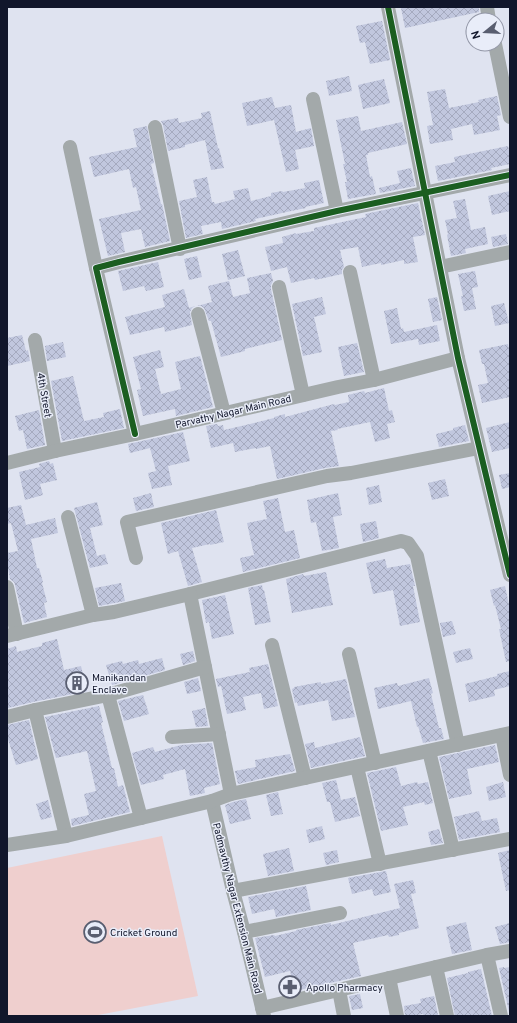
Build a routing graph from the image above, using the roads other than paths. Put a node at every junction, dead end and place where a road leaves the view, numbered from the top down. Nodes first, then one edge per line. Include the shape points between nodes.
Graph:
1 (388, 7) edge
2 (496, 52) edge
3 (313, 99) dead end
4 (510, 117) edge
5 (155, 127) dead end
6 (70, 146) dead end
7 (510, 175) edge
8 (425, 193) junction
9 (337, 211) junction
10 (180, 248) junction
11 (510, 252) edge
12 (440, 267) junction
13 (96, 268) junction
14 (350, 272) dead end
15 (279, 287) dead end
16 (198, 314) dead end
17 (35, 340) dead end
18 (458, 358) junction
19 (374, 380) junction
20 (303, 395) junction
21 (224, 414) junction
22 (135, 434) junction
23 (479, 448) junction
24 (55, 451) junction
25 (7, 463) edge
26 (68, 517) dead end
27 (504, 529) edge
28 (136, 558) dead end
29 (510, 575) edge
30 (7, 587) edge
31 (190, 594) junction
32 (93, 615) junction
33 (12, 635) edge
34 (272, 645) dead end
35 (350, 654) dead end
36 (205, 667) junction
37 (108, 695) junction
38 (35, 710) junction
39 (7, 717) edge
40 (219, 734) junction
41 (506, 734) edge
42 (172, 737) dead end
43 (458, 745) junction
44 (429, 751) junction
45 (376, 763) junction
46 (357, 767) junction
47 (510, 775) edge
48 (305, 778) junction
49 (231, 794) junction
50 (212, 800) junction
51 (141, 818) junction
52 (66, 836) junction
53 (510, 839) edge
54 (7, 845) edge
55 (453, 850) junction
56 (380, 864) junction
57 (233, 891) junction
58 (340, 913) dead end
59 (244, 932) junction
60 (510, 951) edge
61 (487, 955) junction
62 (436, 967) junction
63 (389, 978) junction
64 (339, 990) junction
65 (263, 1012) edge
66 (344, 1016) edge
67 (397, 1016) edge
68 (448, 1016) edge
69 (501, 1016) edge

1 - 8 street
2 - 4 street
3 - 9 street
5 - 10 street
6 - 13 street
7 - 8 street
8 - 9 street
8 - 12 street
9 - 10 street
10 - 13 street
11 - 12 street
12 - 18 street
13 - 22 street
14 - 19 street
15 - 20 street
16 - 21 street
17 - 24 street, 4th Street
18 - 19 street, Parvathy Nagar Main Road
18 - 23 street
19 - 20 street, Parvathy Nagar Main Road
20 - 21 street, Parvathy Nagar Main Road
21 - 22 street, Parvathy Nagar Main Road
22 - 24 street, Parvathy Nagar Main Road
23 - 27 street
23 - 28 street via 328,476 127,522
24 - 25 street, Parvathy Nagar Main Road
26 - 32 street
27 - 29 street
30 - 33 street
31 - 32 street
31 - 36 street
31 - 43 street via 401,541 408,544 417,556
32 - 33 street
34 - 48 street
35 - 45 street
36 - 37 street
36 - 40 street
37 - 38 street
37 - 51 street
38 - 39 street
38 - 52 street
40 - 42 street
40 - 49 street
41 - 43 street
41 - 47 street
43 - 44 street
44 - 45 street
44 - 55 street
45 - 46 street
46 - 48 street
46 - 56 street
48 - 49 street
49 - 50 street
50 - 51 street
50 - 57 street, Padmavthy Nagar Extension Main Road
51 - 52 street
52 - 54 street
53 - 55 street
55 - 56 street
56 - 57 street
57 - 59 street, Padmavthy Nagar Extension Main Road
58 - 59 street
59 - 65 street, Padmavthy Nagar Extension Main Road
60 - 61 street
61 - 62 street
61 - 69 street
62 - 63 street
62 - 68 street
63 - 64 street
63 - 67 street
64 - 65 street
64 - 66 street

